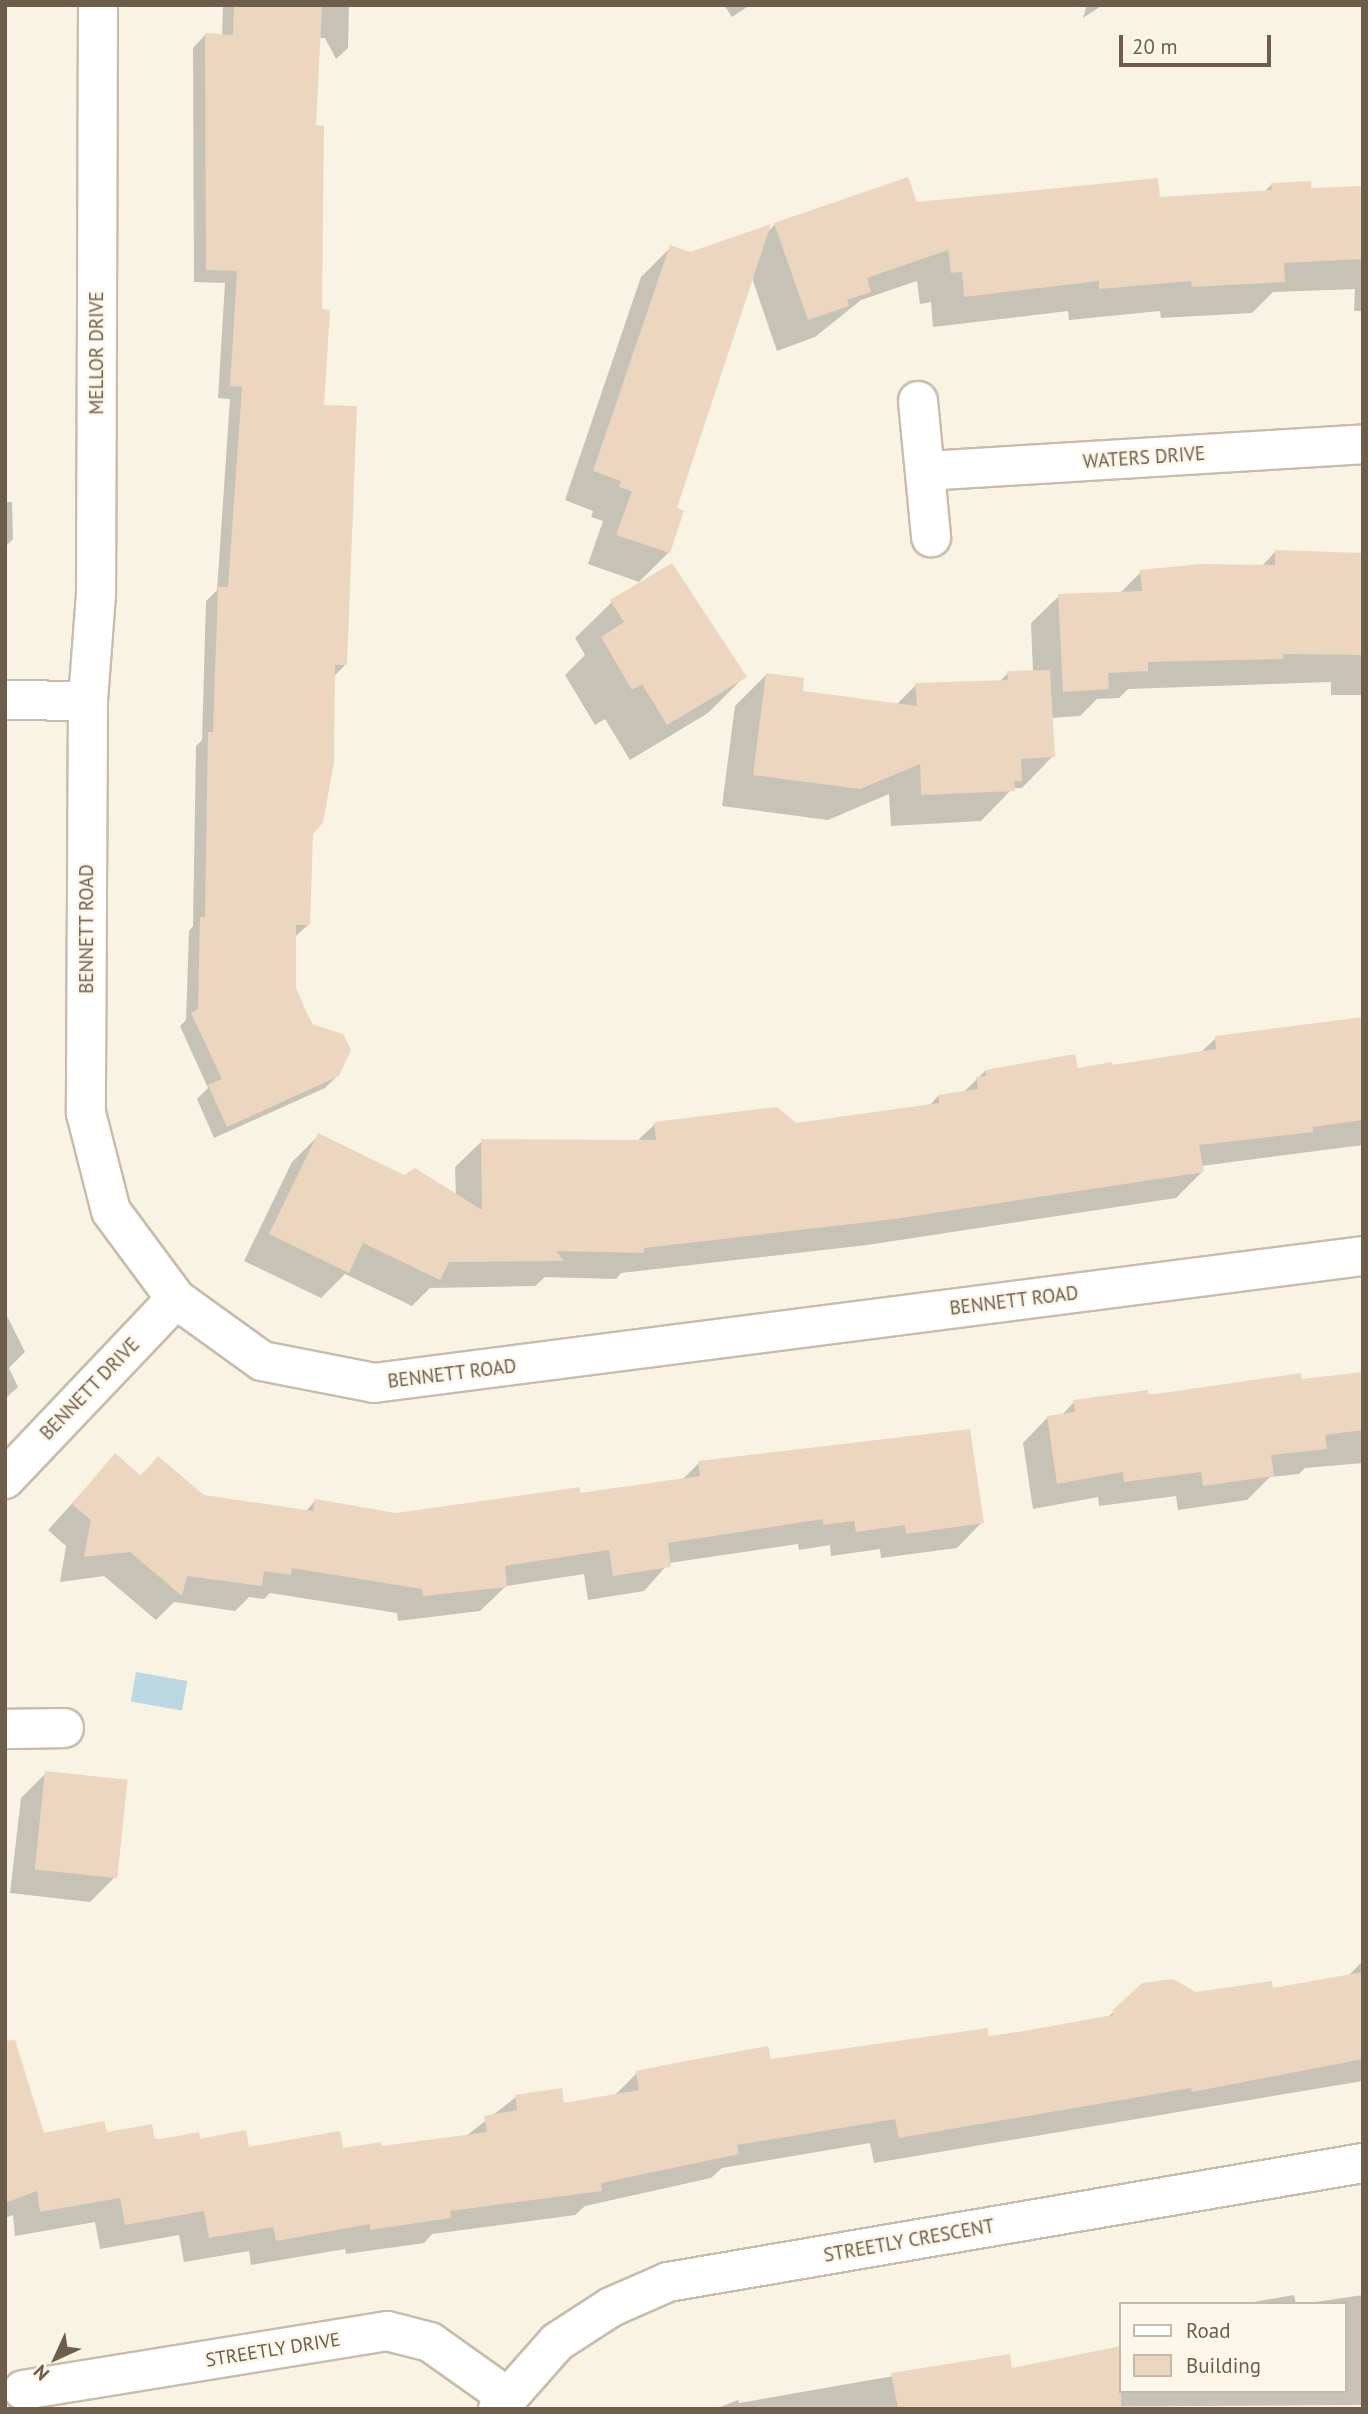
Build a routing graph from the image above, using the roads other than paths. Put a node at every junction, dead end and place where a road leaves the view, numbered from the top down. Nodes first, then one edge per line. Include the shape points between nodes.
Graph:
1 (98, 5) edge
2 (919, 401) dead end
3 (1363, 444) edge
4 (926, 471) junction
5 (931, 537) dead end
6 (5, 700) edge
7 (88, 701) junction
8 (1363, 1256) edge
9 (176, 1299) junction
10 (5, 1479) edge
11 (64, 1728) dead end
12 (5, 1729) edge
13 (1363, 2163) edge
14 (23, 2390) dead end
15 (502, 2402) edge

1 - 7 street, MELLOR DRIVE via 96,594
2 - 4 street
3 - 4 street, WATERS DRIVE
4 - 5 street
6 - 7 street
7 - 9 street, BENNETT ROAD via 86,1113 111,1211
8 - 9 street, BENNETT ROAD via 374,1383 262,1361
9 - 10 street, BENNETT DRIVE
11 - 12 street
13 - 15 street, STREETLY CRESCENT via 668,2283 611,2307 557,2342
14 - 15 street, STREETLY DRIVE via 387,2331 430,2342

